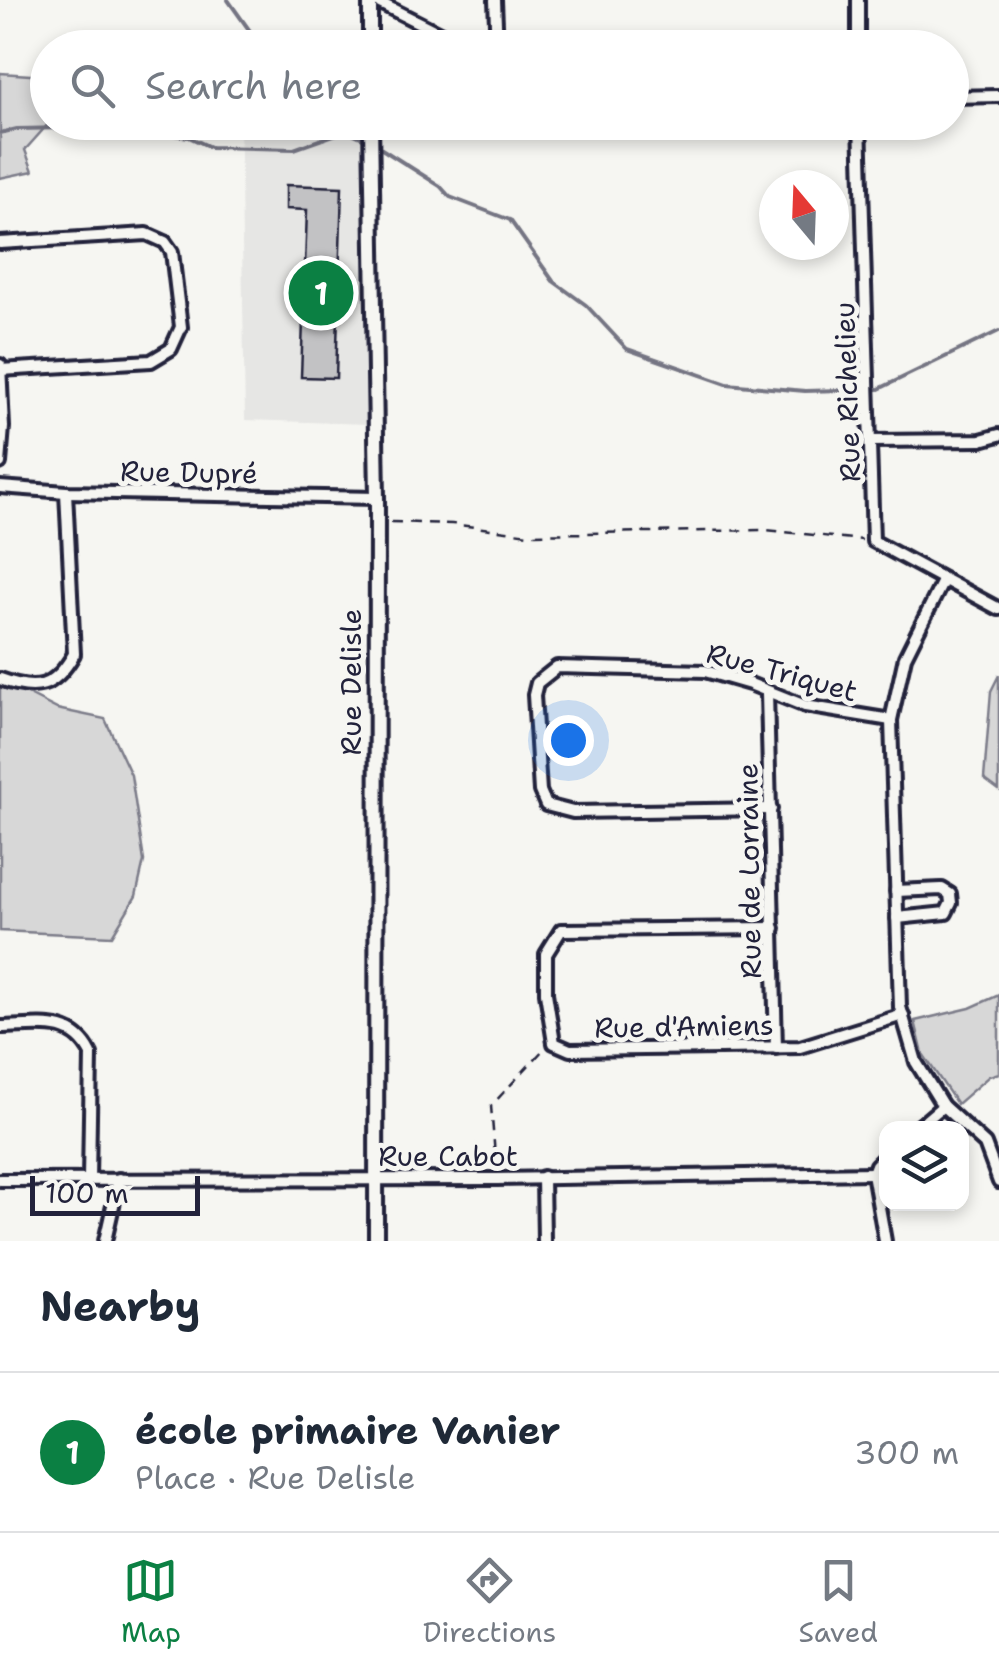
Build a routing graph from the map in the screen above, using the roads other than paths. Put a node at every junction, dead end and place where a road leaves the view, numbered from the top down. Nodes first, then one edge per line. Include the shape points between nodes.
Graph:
1 (372, 0) edge
2 (494, 0) edge
3 (858, 0) edge
4 (371, 30) edge
5 (433, 30) edge
6 (496, 30) edge
7 (858, 30) edge
8 (999, 96) edge
9 (969, 97) edge
10 (371, 140) edge
11 (861, 140) edge
12 (0, 243) edge
13 (0, 367) edge
14 (999, 435) edge
15 (871, 441) junction
16 (0, 463) edge
17 (0, 488) edge
18 (66, 492) junction
19 (377, 498) junction
20 (943, 580) junction
21 (999, 609) edge
22 (0, 679) edge
23 (767, 692) junction
24 (892, 720) junction
25 (771, 809) junction
26 (896, 891) junction
27 (898, 918) junction
28 (774, 928) junction
29 (903, 1015) junction
30 (0, 1027) edge
31 (776, 1048) junction
32 (943, 1106) junction
33 (925, 1121) edge
34 (879, 1161) edge
35 (873, 1173) junction
36 (375, 1178) junction
37 (543, 1178) junction
38 (120, 1179) junction
39 (0, 1180) edge
40 (89, 1180) junction
41 (999, 1182) edge
42 (105, 1241) edge
43 (376, 1241) edge
44 (544, 1241) edge
45 (885, 1241) edge

1 - 4 street
1 - 5 street
2 - 6 street
3 - 7 street
8 - 9 street
10 - 19 street, Rue Delisle
11 - 15 street, Rue Richelieu
12 - 13 street via 147,234 165,242 172,252 181,327 170,349 152,361
13 - 16 street
14 - 15 street
15 - 20 street, Rue Richelieu via 873,541
17 - 18 street, Rue Dupré
18 - 19 street, Rue Dupré
18 - 22 street via 74,654 64,672 37,687
19 - 36 street, Rue Delisle
20 - 21 street
20 - 24 street via 905,658
23 - 24 street, Rue Triquet via 805,706
23 - 25 street, Rue de Lorraine
23 - 25 street, Rue Triquet via 705,671 557,667 537,683 534,700 546,804 573,812
24 - 26 street
25 - 28 street, Rue de Lorraine
26 - 27 street
26 - 27 street via 942,889 951,903 946,913
27 - 29 street
28 - 31 street, Rue de Lorraine
28 - 31 street, Rue d'Amiens via 561,930 546,954 546,993 553,1039 570,1050
29 - 31 street, Rue d'Amiens via 800,1047
29 - 32 street via 916,1062
30 - 40 street via 61,1026 84,1040 90,1054
32 - 33 street
32 - 41 street via 985,1144
34 - 35 street
35 - 37 street, Rue Cabot
35 - 45 street
36 - 37 street, Rue Cabot
36 - 38 street, Rue Cabot
36 - 43 street, Rue Delisle
37 - 44 street
38 - 40 street, Rue Cabot
38 - 42 street
39 - 40 street, Rue Cabot

